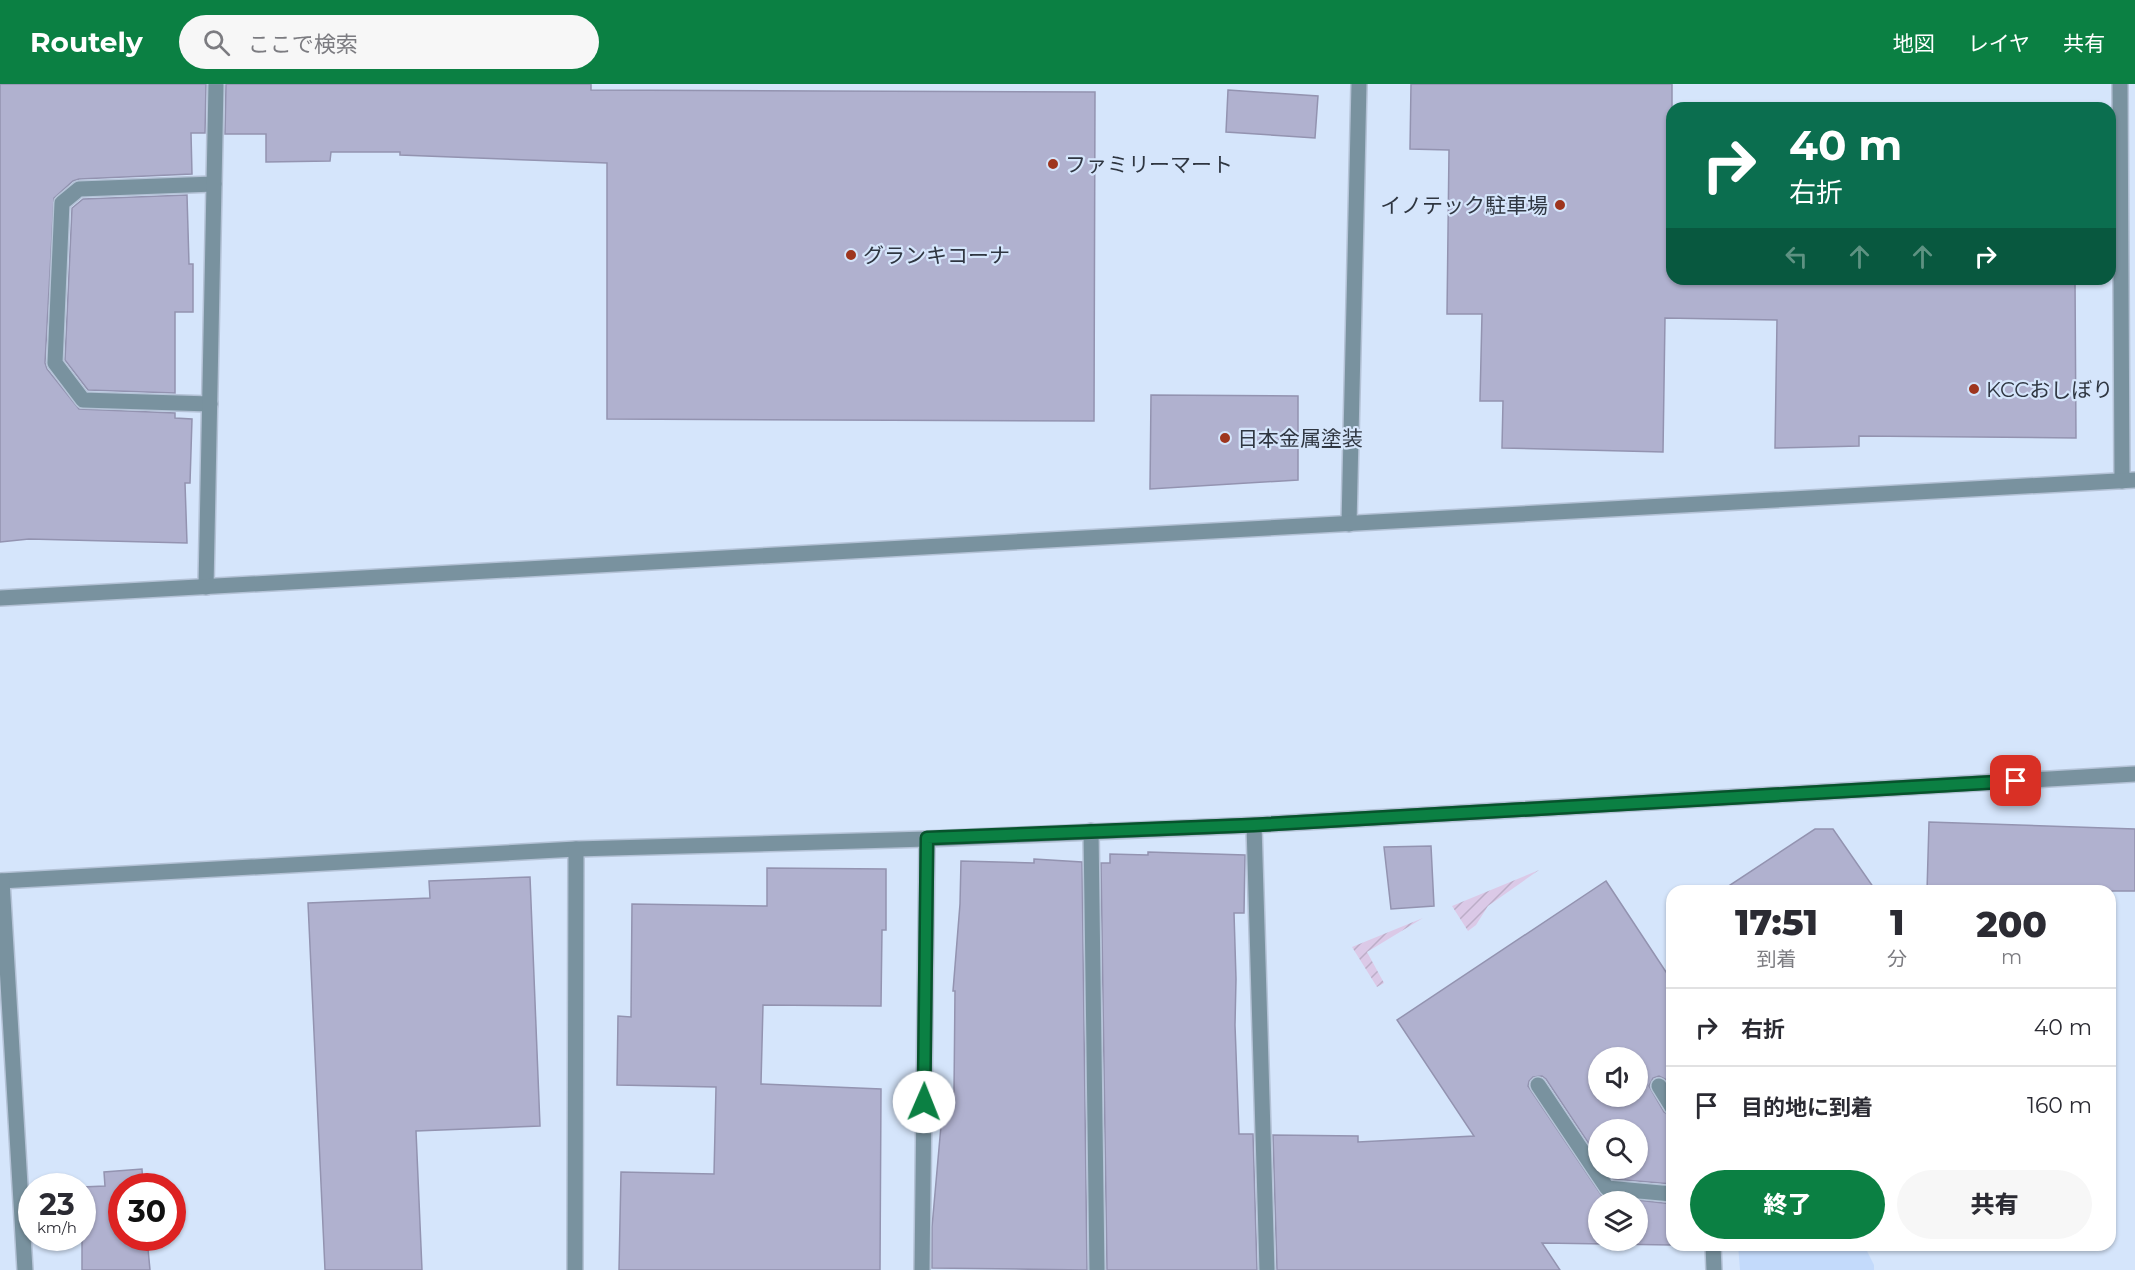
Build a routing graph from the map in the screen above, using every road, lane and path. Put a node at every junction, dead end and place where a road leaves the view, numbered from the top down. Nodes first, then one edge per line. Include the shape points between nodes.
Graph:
1 (216, 84) edge
2 (1359, 84) edge
3 (2120, 84) edge
4 (214, 184) junction
5 (210, 404) junction
6 (2129, 481) edge
7 (1350, 524) junction
8 (206, 586) junction
9 (0, 598) edge
10 (2135, 774) edge
11 (1254, 825) junction
12 (1091, 831) junction
13 (927, 838) junction
14 (576, 849) junction
15 (1, 881) edge
16 (1538, 1085) dead end
17 (1659, 1086) dead end
18 (1666, 1097) edge
19 (1666, 1193) edge
20 (1713, 1251) edge
21 (25, 1270) edge
22 (575, 1270) edge
23 (922, 1270) edge
24 (1097, 1270) edge
25 (1268, 1270) edge
26 (1714, 1270) edge

1 - 4 street
2 - 7 street
3 - 6 street
4 - 5 street
4 - 5 street via 79,189 62,203 55,363 83,400
5 - 8 street
6 - 7 street
7 - 8 street
8 - 9 street
10 - 11 street
11 - 12 street
11 - 25 street
12 - 13 street
12 - 24 street
13 - 14 street
13 - 23 street
14 - 15 street
14 - 22 street
15 - 21 street
16 - 19 street via 1607,1188
17 - 18 street
20 - 26 street

